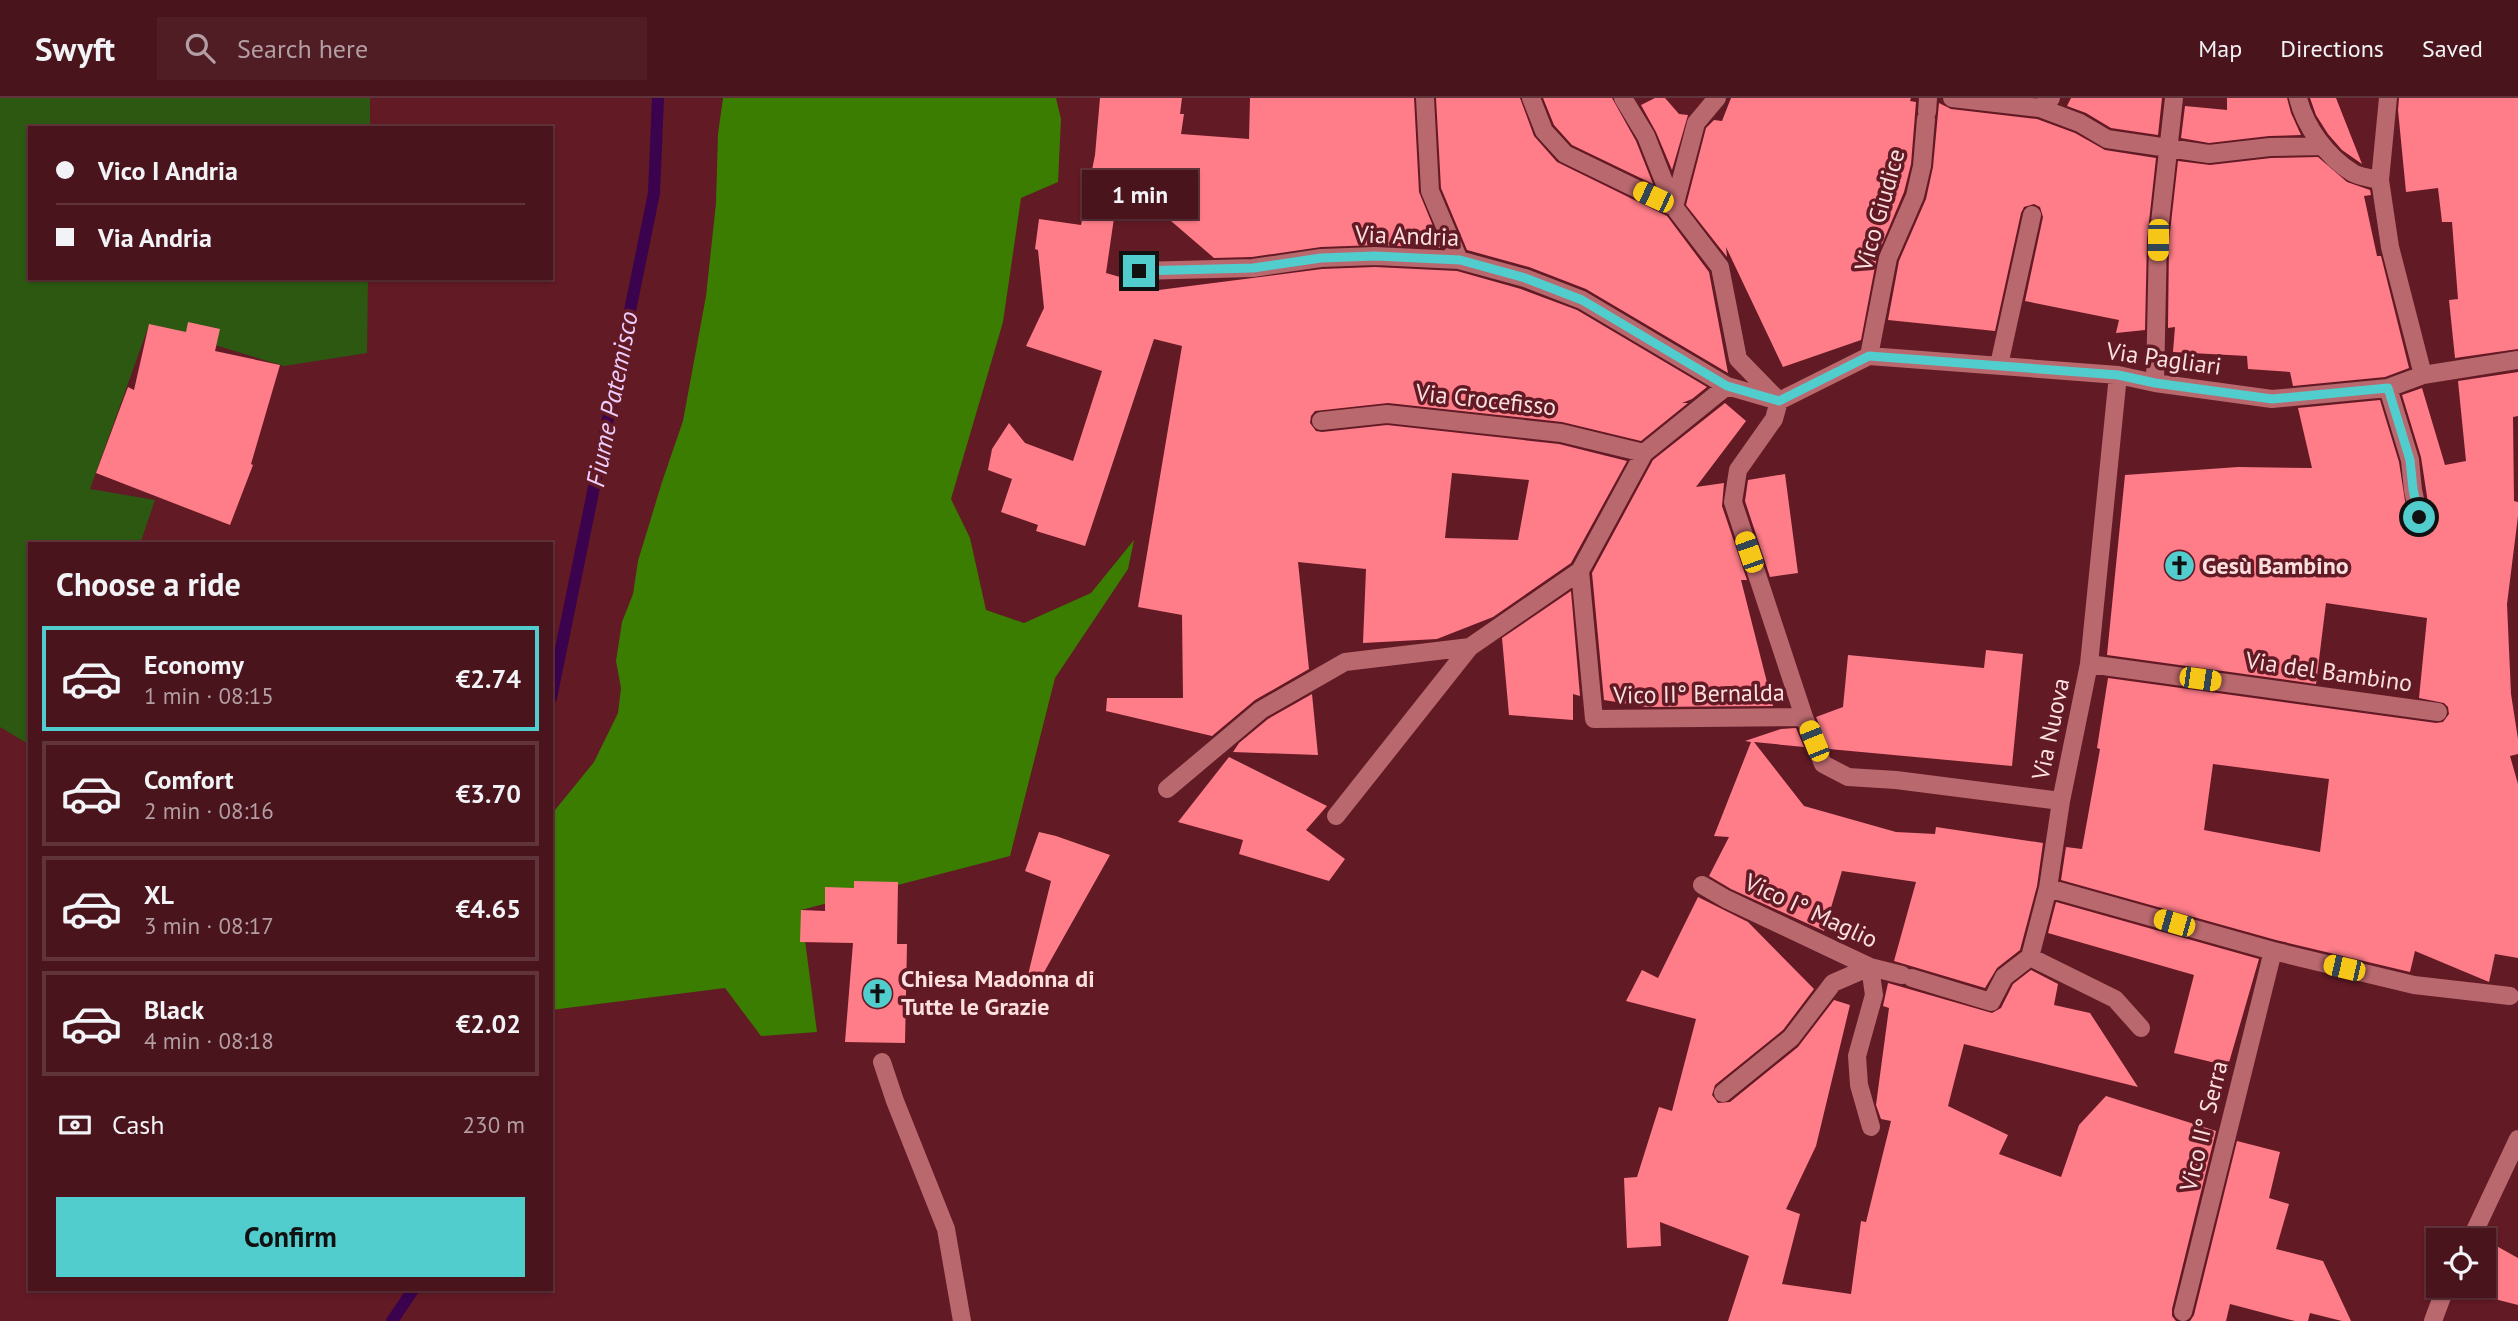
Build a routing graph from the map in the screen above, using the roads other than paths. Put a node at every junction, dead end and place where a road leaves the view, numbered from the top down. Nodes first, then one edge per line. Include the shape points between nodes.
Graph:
1 (1425, 98) edge
2 (1531, 98) edge
3 (1623, 98) edge
4 (1717, 98) edge
5 (1952, 98) edge
6 (2174, 98) edge
7 (2298, 98) edge
8 (2388, 98) edge
9 (2046, 103) edge
10 (1927, 110) edge
11 (2322, 146) junction
12 (2168, 148) junction
13 (2380, 180) junction
14 (1674, 207) junction
15 (2032, 215) dead end
16 (1460, 260) junction
17 (1139, 271) dead end
18 (1869, 356) junction
19 (2518, 360) edge
20 (1999, 365) junction
21 (2118, 375) junction
22 (2423, 375) junction
23 (2155, 383) junction
24 (1727, 386) junction
25 (2388, 388) junction
26 (1779, 401) junction
27 (1321, 421) dead end
28 (1644, 453) junction
29 (2419, 517) dead end
30 (1580, 571) junction
31 (1470, 647) junction
32 (2089, 664) junction
33 (2438, 712) dead end
34 (1804, 717) junction
35 (1167, 789) dead end
36 (2061, 801) junction
37 (1336, 816) dead end
38 (1702, 885) dead end
39 (2048, 888) junction
40 (2273, 951) junction
41 (2030, 957) junction
42 (1870, 967) junction
43 (2510, 996) dead end
44 (2141, 1028) dead end
45 (882, 1062) dead end
46 (1723, 1093) dead end
47 (1871, 1127) dead end
48 (2518, 1139) edge
49 (2476, 1228) edge
50 (2442, 1298) edge
51 (2183, 1312) dead end
52 (962, 1321) edge
53 (2433, 1321) edge

1 - 16 street via 1430,191
2 - 14 street via 1544,131 1564,154
3 - 14 street via 1646,136
4 - 14 street via 1696,123
5 - 9 street
6 - 12 street
7 - 11 street
8 - 13 street
9 - 12 street via 2107,139
10 - 18 street, Vico Giudice via 1915,196 1888,258
11 - 12 street via 2209,154
11 - 13 street via 2354,174
12 - 23 street via 2158,240
13 - 22 street via 2390,247
14 - 26 street via 1720,267 1738,359
15 - 20 street
16 - 17 street, Via Andria via 1375,256 1253,268
16 - 24 street, Via Andria via 1582,300
18 - 20 street, Via Pagliari
18 - 26 street
19 - 22 street, Via Pagliari
20 - 21 street, Via Pagliari
21 - 23 street, Via Pagliari
21 - 32 street, Via Nuova
22 - 25 street, Via Pagliari
23 - 25 street, Via Pagliari via 2272,399
24 - 26 street
24 - 28 street
25 - 29 street via 2410,460
26 - 34 street via 1774,419 1738,470 1733,502
27 - 28 street, Via Crocefisso via 1387,414 1561,433
28 - 30 street
30 - 31 street
30 - 34 street, Vico II° Bernalda via 1594,719
31 - 35 street via 1345,662 1261,710
31 - 37 street
32 - 33 street, Via del Bambino
32 - 36 street, Via Nuova
34 - 36 street via 1823,764 1848,777
36 - 39 street, Via Nuova
38 - 42 street, Vico I° Maglio
39 - 40 street
39 - 41 street, Via Nuova
40 - 43 street via 2414,985
40 - 51 street, Vico II° Serra
41 - 42 street, Vico I° Maglio via 2004,976 1991,1002
41 - 44 street via 2115,999
42 - 46 street via 1833,983 1791,1038
42 - 47 street via 1874,995 1857,1056 1859,1085
45 - 52 street via 946,1229
48 - 49 street
50 - 53 street

